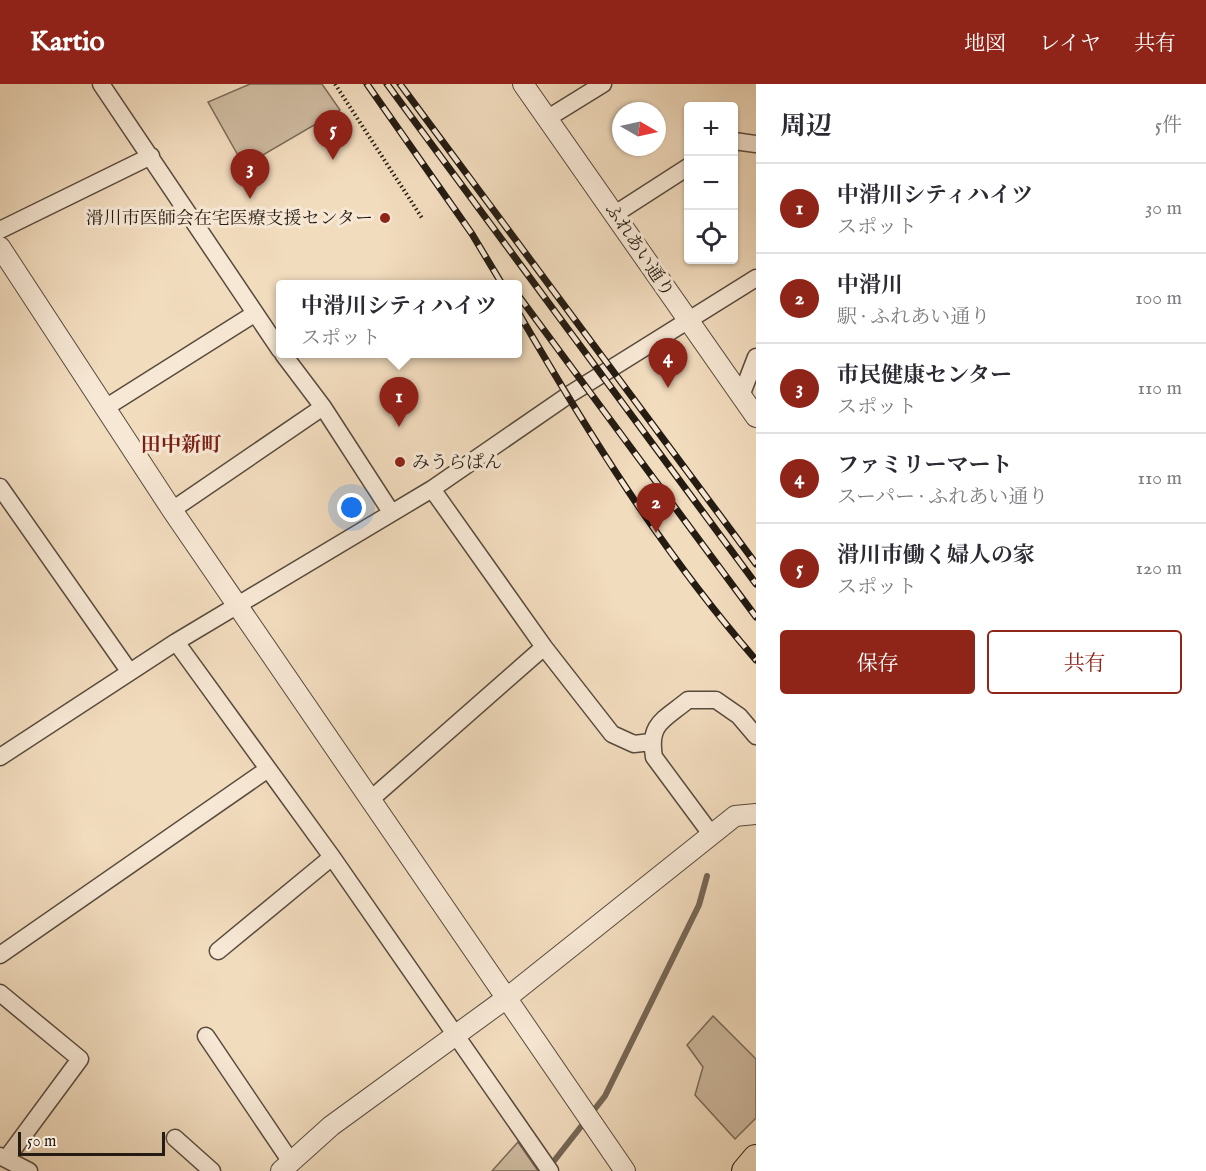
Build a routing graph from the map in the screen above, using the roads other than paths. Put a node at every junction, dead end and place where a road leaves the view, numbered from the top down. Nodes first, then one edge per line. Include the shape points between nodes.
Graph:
1 (101, 84) edge
2 (523, 84) edge
3 (603, 84) edge
4 (548, 118) junction
5 (755, 140) edge
6 (738, 141) edge
7 (151, 156) junction
8 (684, 170) edge
9 (615, 214) junction
10 (0, 230) edge
11 (0, 247) edge
12 (756, 278) edge
13 (254, 314) junction
14 (689, 321) junction
15 (276, 344) edge
16 (756, 357) edge
17 (286, 358) edge
18 (748, 391) edge
19 (323, 407) junction
20 (105, 408) junction
21 (756, 417) edge
22 (0, 487) edge
23 (432, 489) junction
24 (172, 510) junction
25 (391, 512) junction
26 (238, 606) junction
27 (176, 642) junction
28 (544, 647) junction
29 (129, 671) junction
30 (756, 736) edge
31 (651, 742) junction
32 (0, 757) edge
33 (268, 769) junction
34 (370, 800) junction
35 (756, 813) edge
36 (711, 834) junction
37 (332, 857) junction
38 (219, 951) dead end
39 (0, 955) edge
40 (0, 993) edge
41 (508, 997) junction
42 (456, 1035) junction
43 (206, 1036) dead end
44 (175, 1138) dead end
45 (3, 1157) edge
46 (756, 1158) edge
47 (286, 1166) edge
48 (29, 1171) edge
49 (212, 1171) edge
50 (550, 1171) edge
51 (625, 1171) edge
52 (745, 1171) edge

1 - 7 street
2 - 4 street, ふれあい通り
3 - 4 street
4 - 9 street, ふれあい通り
5 - 6 street
7 - 10 street
7 - 13 street
8 - 9 street
9 - 14 street, ふれあい通り
11 - 20 street
12 - 14 street
13 - 15 street
13 - 20 street
14 - 18 street, ふれあい通り
14 - 23 street via 567,396
16 - 18 street
17 - 19 street
18 - 21 street, ふれあい通り
19 - 24 street
19 - 25 street
20 - 24 street
22 - 29 street
23 - 25 street
23 - 28 street
24 - 26 street
25 - 26 street
26 - 27 street
26 - 34 street
27 - 29 street
27 - 33 street
28 - 31 street via 612,734 634,744
28 - 34 street
29 - 32 street
30 - 31 street via 739,716 716,700 688,700 654,729
31 - 36 street via 654,757
33 - 37 street
33 - 39 street
34 - 41 street
35 - 36 street via 735,816
36 - 41 street
37 - 38 street
37 - 42 street
40 - 45 street via 80,1059
41 - 42 street
41 - 51 street
42 - 47 street via 331,1126
42 - 50 street
43 - 47 street
44 - 49 street
45 - 48 street
46 - 52 main road

